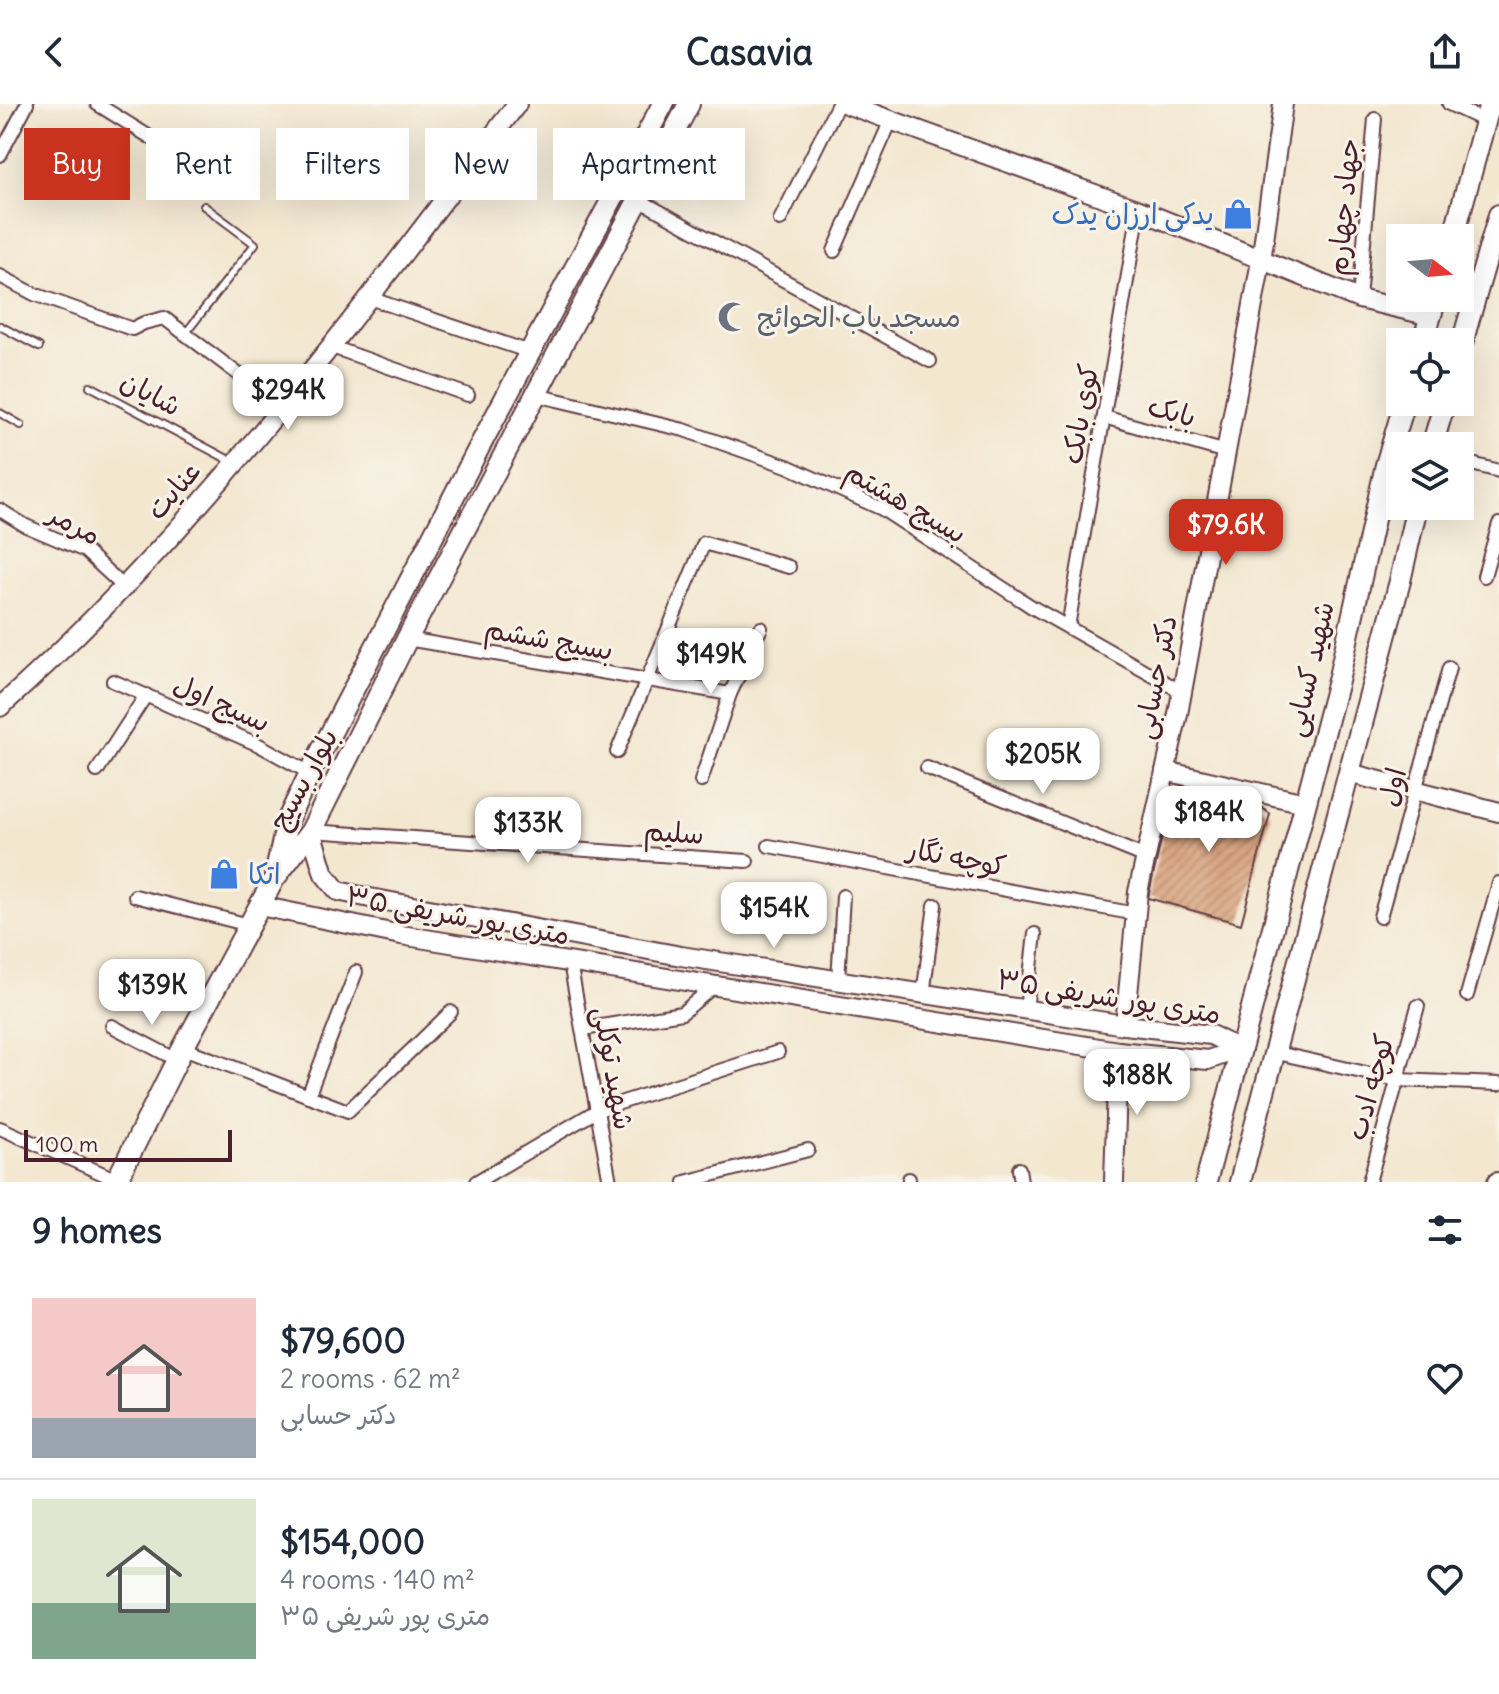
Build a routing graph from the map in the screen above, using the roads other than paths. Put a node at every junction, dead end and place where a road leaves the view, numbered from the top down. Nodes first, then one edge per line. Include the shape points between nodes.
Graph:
1 (27, 104) edge
2 (97, 104) edge
3 (517, 104) edge
4 (663, 104) edge
5 (689, 104) edge
6 (838, 104) edge
7 (846, 104) edge
8 (1283, 104) edge
9 (1449, 104) edge
10 (1487, 112) edge
11 (1375, 119) dead end
12 (891, 120) junction
13 (676, 128) edge
14 (146, 135) edge
15 (0, 155) edge
16 (639, 200) joint
17 (204, 206) dead end
18 (1139, 210) junction
19 (1499, 215) edge
20 (780, 220) dead end
21 (1457, 224) edge
22 (834, 251) dead end
23 (1261, 261) junction
24 (0, 276) edge
25 (369, 298) junction
26 (1359, 299) junction
27 (1386, 302) edge
28 (0, 326) edge
29 (1466, 328) edge
30 (185, 334) junction
31 (39, 347) dead end
32 (332, 347) junction
33 (530, 352) junction
34 (930, 361) dead end
35 (90, 386) dead end
36 (468, 395) dead end
37 (536, 395) junction
38 (282, 407) junction
39 (0, 413) edge
40 (1401, 416) edge
41 (1104, 417) junction
42 (21, 425) dead end
43 (1226, 452) junction
44 (234, 462) junction
45 (1474, 465) edge
46 (1499, 471) edge
47 (0, 510) edge
48 (1414, 520) edge
49 (1499, 524) edge
50 (789, 567) dead end
51 (1484, 576) dead end
52 (124, 587) junction
53 (1068, 627) junction
54 (761, 628) dead end
55 (407, 639) junction
56 (1449, 668) dead end
57 (648, 680) junction
58 (113, 681) dead end
59 (1182, 692) junction
60 (730, 694) junction
61 (146, 695) junction
62 (0, 707) edge
63 (617, 752) dead end
64 (927, 768) dead end
65 (97, 771) dead end
66 (1165, 771) junction
67 (310, 773) junction
68 (1349, 773) junction
69 (701, 781) dead end
70 (1417, 791) junction
71 (1305, 803) junction
72 (1499, 812) edge
73 (311, 831) junction
74 (769, 846) dead end
75 (1146, 857) junction
76 (747, 861) dead end
77 (274, 879) junction
78 (1499, 883) edge
79 (135, 896) dead end
80 (843, 896) dead end
81 (370, 898) junction
82 (935, 905) dead end
83 (260, 906) junction
84 (1136, 914) junction
85 (1380, 917) dead end
86 (249, 925) junction
87 (363, 927) junction
88 (1035, 934) dead end
89 (570, 963) junction
90 (356, 972) dead end
91 (838, 981) junction
92 (714, 986) junction
93 (923, 995) junction
94 (1467, 995) dead end
95 (1418, 1006) dead end
96 (1026, 1010) junction
97 (451, 1012) dead end
98 (1125, 1025) junction
99 (112, 1026) dead end
100 (583, 1029) junction
101 (1239, 1049) junction
102 (1118, 1051) junction
103 (778, 1052) dead end
104 (1273, 1052) junction
105 (180, 1054) junction
106 (1397, 1080) junction
107 (1499, 1084) edge
108 (308, 1096) junction
109 (598, 1110) junction
110 (0, 1128) edge
111 (808, 1150) dead end
112 (116, 1181) edge
113 (476, 1182) edge
114 (610, 1182) edge
115 (685, 1182) edge
116 (1114, 1182) edge
117 (1206, 1182) edge
118 (1240, 1182) edge
119 (1369, 1182) edge

1 - 15 street
2 - 14 street
3 - 25 street, عنایت
4 - 33 main road, بلوار بسیج
5 - 13 main road, بلوار بسیج
6 - 20 street
7 - 12 street
8 - 23 street, دکتر حسابی
9 - 10 street
10 - 21 main road
11 - 26 street, جهاد چهارم
12 - 18 street
12 - 22 street
16 - 34 street
16 - 37 main road, بلوار بسیج
17 - 30 lane via 255,244
18 - 23 street
18 - 41 street, کوی بابک
19 - 29 main road
23 - 26 street
23 - 43 street, دکتر حسابی
24 - 30 street via 34,294 132,329 164,318
25 - 32 street, عنایت
25 - 33 street
26 - 27 street
28 - 31 lane
30 - 38 street
32 - 36 street
32 - 38 street, عنایت
33 - 67 main road, بلوار بسیج
35 - 44 lane, شایان
37 - 53 street, بسیج هشتم via 684,430 787,466 882,509
37 - 55 main road, بلوار بسیج
38 - 44 street, عنایت
39 - 42 lane
40 - 71 main road, شهید کسایی
41 - 43 street, بابک
41 - 53 street, کوی بابک
43 - 59 street, دکتر حسابی
44 - 52 street, عنایت
45 - 46 street
47 - 52 street, مرمر via 85,551
48 - 68 main road
49 - 51 street
50 - 57 street via 704,543
52 - 62 street, عنایت
53 - 59 street, بسیج هشتم
54 - 60 street
55 - 57 street, بسیج ششم
55 - 73 main road, بلوار بسیج
56 - 70 street, اول
57 - 60 street, بسیج ششم
57 - 63 street
58 - 61 street, بسیج اول
59 - 66 street, دکتر حسابی
60 - 69 street
61 - 65 street
61 - 67 street, بسیج اول
64 - 75 street
66 - 71 street
66 - 75 street, دکتر حسابی
67 - 77 main road, بلوار بسیج via 288,819
68 - 70 street
68 - 104 main road
70 - 72 street
70 - 85 street, اول
71 - 101 main road, شهید کسایی
73 - 76 street, سلیم
73 - 77 main road, بلوار بسیج
73 - 81 street, ۳۵ متری پور شریفی via 324,874 338,891
74 - 84 street, کوچه نگار
75 - 84 street, دکتر حسابی
77 - 83 main road
78 - 94 street
79 - 86 street
80 - 91 street
81 - 87 street
81 - 91 street, ۳۵ متری پور شریفی
82 - 93 street
83 - 86 main road
83 - 87 street, ۳۵ متری پور شریفی
84 - 98 street, دکتر حسابی
86 - 105 main road
87 - 89 street, ۳۵ متری پور شریفی
88 - 96 street
89 - 92 street, ۳۵ متری پور شریفی
89 - 100 street, شهید توکلی
90 - 108 street
91 - 93 street, ۳۵ متری پور شریفی
92 - 100 street via 682,1013
92 - 102 street, ۳۵ متری پور شریفی
93 - 96 street, ۳۵ متری پور شریفی
95 - 106 street, کوچه ادب
96 - 98 street, ۳۵ متری پور شریفی
97 - 108 street via 348,1111
98 - 101 street, ۳۵ متری پور شریفی via 1211,1035
99 - 105 street
100 - 109 street, شهید توکلی
101 - 102 street, ۳۵ متری پور شریفی via 1208,1060
101 - 104 main road
101 - 117 main road, شهید کسایی
102 - 116 street
103 - 109 street
104 - 106 street
104 - 118 main road
105 - 108 street
105 - 112 main road
106 - 107 street
106 - 119 street, کوچه ادب
109 - 113 street
109 - 114 street, شهید توکلی
110 - 112 street
111 - 115 street

